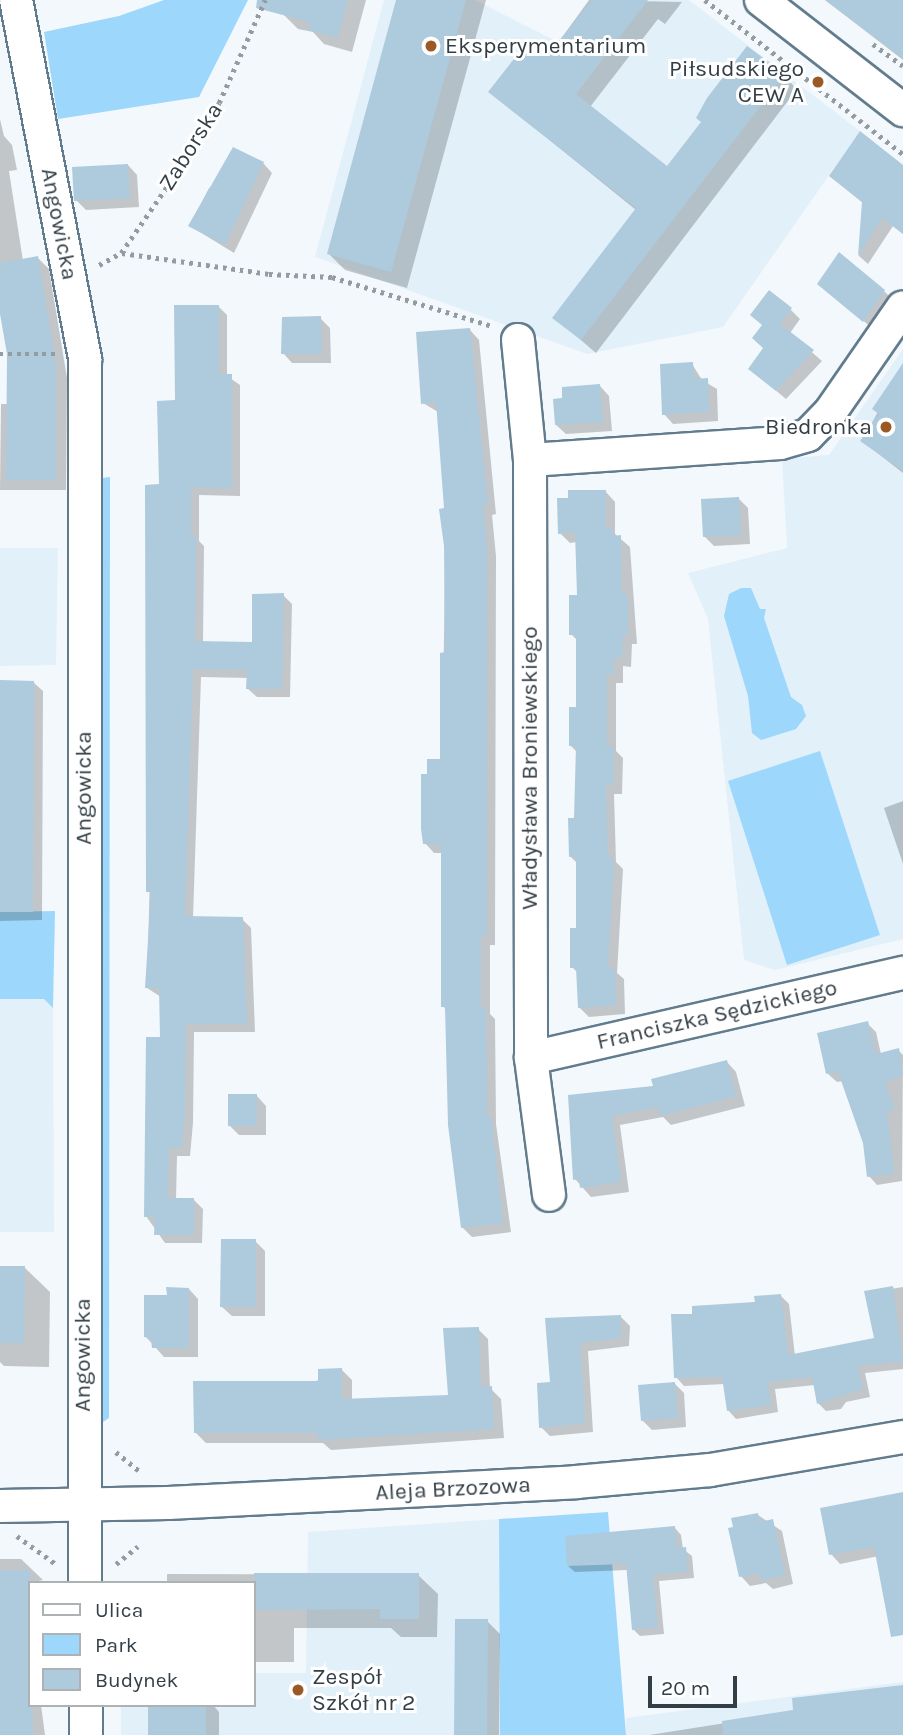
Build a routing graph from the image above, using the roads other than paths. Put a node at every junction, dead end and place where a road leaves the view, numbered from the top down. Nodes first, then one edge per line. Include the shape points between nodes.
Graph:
1 (16, 0) edge
2 (761, 0) edge
3 (903, 110) edge
4 (903, 307) edge
5 (518, 340) road end
6 (530, 460) junction
7 (903, 973) edge
8 (531, 1058) junction
9 (549, 1195) dead end
10 (903, 1437) edge
11 (85, 1506) junction
12 (6, 1520) edge
13 (86, 1573) edge
14 (86, 1707) edge
15 (86, 1735) edge

1 - 11 street, Angowicka via 85,359
2 - 3 street
4 - 6 street via 831,411 808,435 780,443
5 - 6 street, Władysława Broniewskiego
6 - 8 street, Władysława Broniewskiego
7 - 8 street, Franciszka Sędzickiego
8 - 9 street, Władysława Broniewskiego
10 - 11 street, Aleja Brzozowa via 710,1470 576,1482
11 - 12 street, Aleja Brzozowa
11 - 13 street, Angowicka
14 - 15 street

